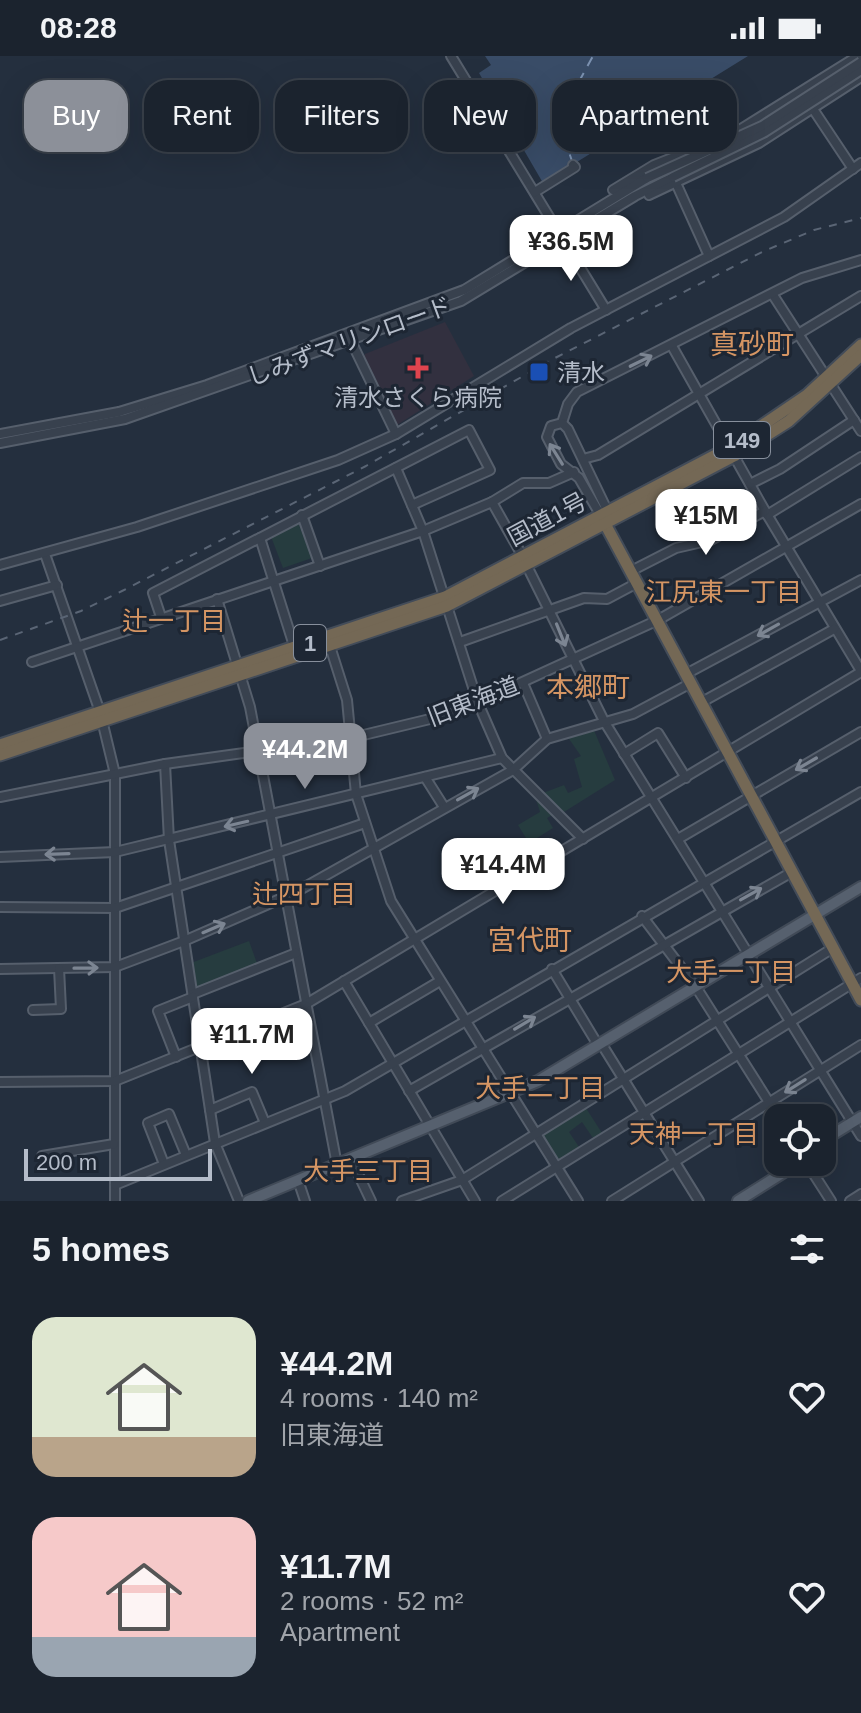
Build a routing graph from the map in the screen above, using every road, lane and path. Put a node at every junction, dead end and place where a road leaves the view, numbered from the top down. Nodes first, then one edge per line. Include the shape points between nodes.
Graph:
1 (451, 56) edge
2 (860, 58) edge
3 (861, 70) edge
4 (861, 77) edge
5 (803, 93) junction
6 (813, 110) junction
7 (573, 165) dead end
8 (857, 166) edge
9 (675, 180) junction
10 (535, 192) junction
11 (589, 212) junction
12 (559, 232) junction
13 (565, 240) junction
14 (709, 256) junction
15 (861, 260) edge
16 (773, 295) junction
17 (861, 296) edge
18 (606, 310) junction
19 (799, 333) junction
20 (351, 341) junction
21 (861, 345) edge
22 (672, 346) junction
23 (861, 355) edge
24 (828, 381) junction
25 (701, 394) junction
26 (562, 423) junction
27 (858, 425) edge
28 (0, 434) edge
29 (396, 434) junction
30 (0, 443) edge
31 (732, 452) junction
32 (861, 457) edge
33 (583, 459) junction
34 (396, 468) junction
35 (574, 472) junction
36 (750, 484) junction
37 (492, 502) junction
38 (861, 504) edge
39 (412, 505) junction
40 (766, 513) junction
41 (302, 515) junction
42 (606, 518) junction
43 (423, 531) junction
44 (260, 538) junction
45 (787, 549) junction
46 (45, 554) junction
47 (525, 562) junction
48 (0, 565) edge
49 (320, 566) junction
50 (634, 569) junction
51 (274, 580) junction
52 (861, 580) edge
53 (637, 583) junction
54 (57, 585) junction
55 (217, 599) junction
56 (0, 601) edge
57 (446, 602) junction
58 (818, 603) junction
59 (551, 609) junction
60 (161, 617) junction
61 (660, 619) junction
62 (834, 629) junction
63 (329, 641) junction
64 (460, 642) junction
65 (78, 646) junction
66 (295, 649) junction
67 (571, 660) junction
68 (32, 662) dead end
69 (239, 672) junction
70 (861, 672) edge
71 (690, 676) junction
72 (523, 683) junction
73 (704, 701) junction
74 (478, 703) junction
75 (101, 717) junction
76 (604, 721) junction
77 (861, 732) edge
78 (351, 738) junction
79 (547, 739) junction
80 (0, 745) edge
81 (258, 751) junction
82 (731, 752) junction
83 (624, 754) junction
84 (0, 755) edge
85 (502, 758) junction
86 (165, 764) junction
87 (513, 770) junction
88 (115, 774) junction
89 (425, 777) junction
90 (686, 778) junction
91 (861, 792) edge
92 (356, 794) junction
93 (753, 794) junction
94 (0, 797) edge
95 (652, 798) junction
96 (444, 807) junction
97 (270, 816) junction
98 (365, 823) junction
99 (583, 839) junction
100 (678, 839) junction
101 (169, 840) junction
102 (778, 840) junction
103 (374, 848) junction
104 (115, 852) junction
105 (277, 853) junction
106 (0, 857) edge
107 (792, 872) junction
108 (706, 883) junction
109 (176, 887) junction
110 (861, 887) edge
111 (285, 898) junction
112 (0, 907) edge
113 (115, 908) junction
114 (722, 910) junction
115 (818, 913) junction
116 (642, 916) junction
117 (415, 940) junction
118 (184, 941) junction
119 (662, 943) junction
120 (833, 948) junction
121 (296, 953) junction
122 (751, 955) junction
123 (115, 967) junction
124 (59, 968) junction
125 (0, 969) edge
126 (552, 969) junction
127 (344, 981) junction
128 (440, 981) junction
129 (858, 982) edge
130 (696, 987) junction
131 (770, 988) junction
132 (193, 996) junction
133 (568, 996) junction
134 (861, 1000) edge
135 (306, 1004) junction
136 (33, 1010) dead end
137 (464, 1021) junction
138 (717, 1021) junction
139 (789, 1022) junction
140 (369, 1023) junction
141 (599, 1044) junction
142 (861, 1045) edge
143 (200, 1047) junction
144 (481, 1049) junction
145 (739, 1054) junction
146 (176, 1057) junction
147 (393, 1063) junction
148 (820, 1070) junction
149 (623, 1079) junction
150 (115, 1081) junction
151 (0, 1082) edge
152 (409, 1091) junction
153 (510, 1095) junction
154 (323, 1099) junction
155 (769, 1103) junction
156 (210, 1110) junction
157 (644, 1113) junction
158 (265, 1123) junction
159 (858, 1125) edge
160 (431, 1128) junction
161 (535, 1135) junction
162 (836, 1135) edge
163 (836, 1139) edge
164 (215, 1143) junction
165 (114, 1144) junction
166 (186, 1155) junction
167 (42, 1156) dead end
168 (351, 1159) junction
169 (674, 1162) junction
170 (164, 1164) junction
171 (337, 1165) junction
172 (556, 1168) junction
173 (767, 1176) edge
174 (778, 1176) edge
175 (815, 1176) edge
176 (298, 1180) junction
177 (462, 1180) junction
178 (115, 1185) junction
179 (861, 1194) edge
180 (115, 1201) edge
181 (239, 1201) edge
182 (248, 1201) edge
183 (305, 1201) edge
184 (371, 1201) edge
185 (402, 1201) edge
186 (475, 1201) edge
187 (502, 1201) edge
188 (578, 1201) edge
189 (612, 1201) edge
190 (699, 1201) edge
191 (727, 1201) edge
192 (738, 1201) edge
193 (831, 1201) edge
194 (850, 1201) edge

1 - 10 street
2 - 5 street
2 - 11 street, しみずマリンロード, bridge via 741,138 647,178
3 - 9 street, bridge via 765,132
4 - 6 street
5 - 6 street
5 - 11 street via 733,134 640,172
6 - 8 street
6 - 9 street via 759,143
7 - 10 street
8 - 14 street via 809,202
9 - 13 street, しみずマリンロード
9 - 14 street
10 - 12 street
11 - 12 street, しみずマリンロード
12 - 13 street
12 - 28 street, しみずマリンロード via 464,290 207,385 119,412
13 - 18 street
13 - 20 street, しみずマリンロード via 461,301
14 - 18 street
15 - 16 street via 802,278
16 - 19 street
16 - 22 street
17 - 19 street
18 - 29 street
19 - 24 street
19 - 25 street
20 - 29 street
20 - 30 street, しみずマリンロード via 125,419
21 - 24 highway, 149
22 - 25 street
26 -> 22 street via 577,392
23 - 24 highway, 149
24 - 27 street
24 - 31 highway, 149
25 - 31 street
25 - 33 street
26 - 33 street
35 -> 26 street via 561,464 547,437 549,427
27 - 36 street
29 - 46 street via 338,460
31 - 36 street
31 - 42 highway, 149
32 - 40 street
33 - 42 street
34 - 39 street
34 - 39 street via 469,430 490,470
34 - 41 street
35 - 37 street via 549,483 523,483
35 - 42 street
36 - 40 street
37 - 43 street
37 - 47 street
38 - 45 street, 旧東海道
39 - 43 street
40 - 45 street
40 - 50 street
41 - 44 street
41 - 49 street
42 - 47 highway, 国道1号 / 1
42 - 50 highway, 国道1号
43 - 49 street
43 - 57 street
44 - 51 street
44 - 60 street via 153,593
45 - 58 street
45 - 61 street, 旧東海道
46 - 48 street
46 - 54 street
47 - 57 highway, 国道1号 / 1
47 - 59 street
49 - 51 street
50 - 53 highway, 国道1号
50 - 61 highway, 国道1号
51 - 55 street
51 - 66 street
52 - 58 street
53 - 59 street via 607,599 588,597
53 - 61 highway, 国道1号
54 - 56 street
54 - 65 street
55 - 60 street
55 - 69 street
57 - 63 highway, 国道1号 / 1
57 - 64 street
58 - 62 street
58 -> 71 street
59 - 64 street
59 -> 67 street
60 - 65 street
61 - 67 street, 旧東海道
61 - 71 highway, 国道1号
62 - 70 street
62 - 73 street
63 - 66 highway, 国道1号 / 1
63 - 69 highway, 国道1号 / 1
63 - 78 street via 347,701
64 - 74 street
65 - 68 street
65 - 75 street
66 - 69 highway, 国道1号 / 1
67 - 72 street, 旧東海道
67 - 76 street
69 - 75 highway, 国道1号 / 1
69 - 81 street
70 - 82 street
71 - 73 highway, 国道1号
71 - 76 street via 633,714
72 - 74 street, 旧東海道
72 - 79 street
73 - 82 highway, 国道1号
74 - 78 street, 旧東海道
74 - 85 street
75 - 80 highway, 国道1号 / 1
75 - 84 highway, 国道1号 / 1
75 - 88 street
76 - 79 street
76 - 83 street
77 -> 93 street
78 - 81 street, 旧東海道
78 - 92 street
79 - 87 street
81 - 86 street, 旧東海道
81 - 97 street
82 - 90 street
82 - 93 highway, 国道1号
83 - 90 street via 658,733
83 - 95 street
85 - 87 street
85 - 89 street
86 - 88 street, 旧東海道
86 - 101 street
96 -> 87 street
87 - 99 street
88 - 94 street, 旧東海道
88 - 104 street
89 - 92 street
89 - 96 street
90 - 95 street
91 - 102 street
92 - 97 street
92 - 98 street
93 - 100 street
93 - 102 highway, 国道1号
95 - 99 street
95 - 100 street
96 - 103 street
97 -> 101 street
97 - 105 street
98 - 103 street
98 - 105 street
99 - 117 street
100 - 108 street
101 - 104 street
101 - 109 street
102 - 107 highway, 国道1号
102 - 108 street
102 - 115 highway, 国道1号
103 - 111 street
103 - 117 street via 391,901
104 -> 106 street
104 - 113 street
105 - 109 street
105 - 111 street
114 -> 107 street
107 - 115 highway, 国道1号
108 - 114 street
108 - 116 street
109 - 113 street
109 - 118 street
110 - 115 main road
118 -> 111 street
111 - 121 street
112 - 113 street
113 - 123 street
114 - 119 street
114 - 122 street
115 - 120 highway, 国道1号
115 - 122 main road
115 - 129 highway, 国道1号
116 - 119 street
116 - 126 street
117 - 127 street
117 - 128 street
118 - 123 street
118 - 132 street
119 - 130 street
119 - 133 street
120 - 129 highway, 国道1号
120 - 131 street
121 - 132 street
121 - 135 street
122 - 130 main road
122 - 131 street
124 -> 123 street
123 - 150 street
124 - 125 street
124 - 136 street via 61,1009
126 - 133 street
126 - 137 street
127 - 135 street
127 - 140 street
128 - 137 street
128 - 140 street
129 - 134 highway, 国道1号
129 - 139 street
130 - 138 street
130 - 141 main road
131 - 138 street
131 - 139 street
132 - 143 street
132 - 146 street via 158,1011
133 - 141 street
144 -> 133 street
135 - 143 street
135 - 154 street
137 - 144 street
137 - 147 street
138 - 145 street
138 - 149 street
139 - 145 street
139 - 148 street
140 - 147 street
141 - 149 street
141 - 153 main road
142 - 148 street
143 - 146 street
143 - 156 street
144 - 152 street
144 - 153 street
145 - 155 street
145 - 157 street
146 - 150 street
147 - 152 street
147 - 154 street
148 -> 155 street
148 - 159 street
149 - 157 street
149 - 161 street
150 - 151 street
150 - 165 street
152 - 160 street
153 - 160 main road
153 - 161 street
154 - 158 street
154 - 171 street
155 - 169 street
156 - 158 street via 252,1092
156 - 164 street
157 - 169 street
157 - 172 street
158 - 164 street
159 - 162 main road
159 - 163 main road
160 - 168 main road
160 - 177 street
161 - 172 street
161 - 177 street
164 - 166 street
164 - 181 street
165 - 167 street
165 - 178 street
166 - 170 street
166 - 170 street via 169,1114 148,1123
168 - 171 main road
168 - 184 street
169 - 189 street
169 - 190 street
170 - 178 street
171 - 176 main road
172 - 187 street
172 - 188 street
173 - 191 main road
174 - 192 main road
175 - 193 street
176 - 182 main road
176 - 183 street
177 - 185 street
177 - 186 street
178 - 180 street
179 - 194 street

